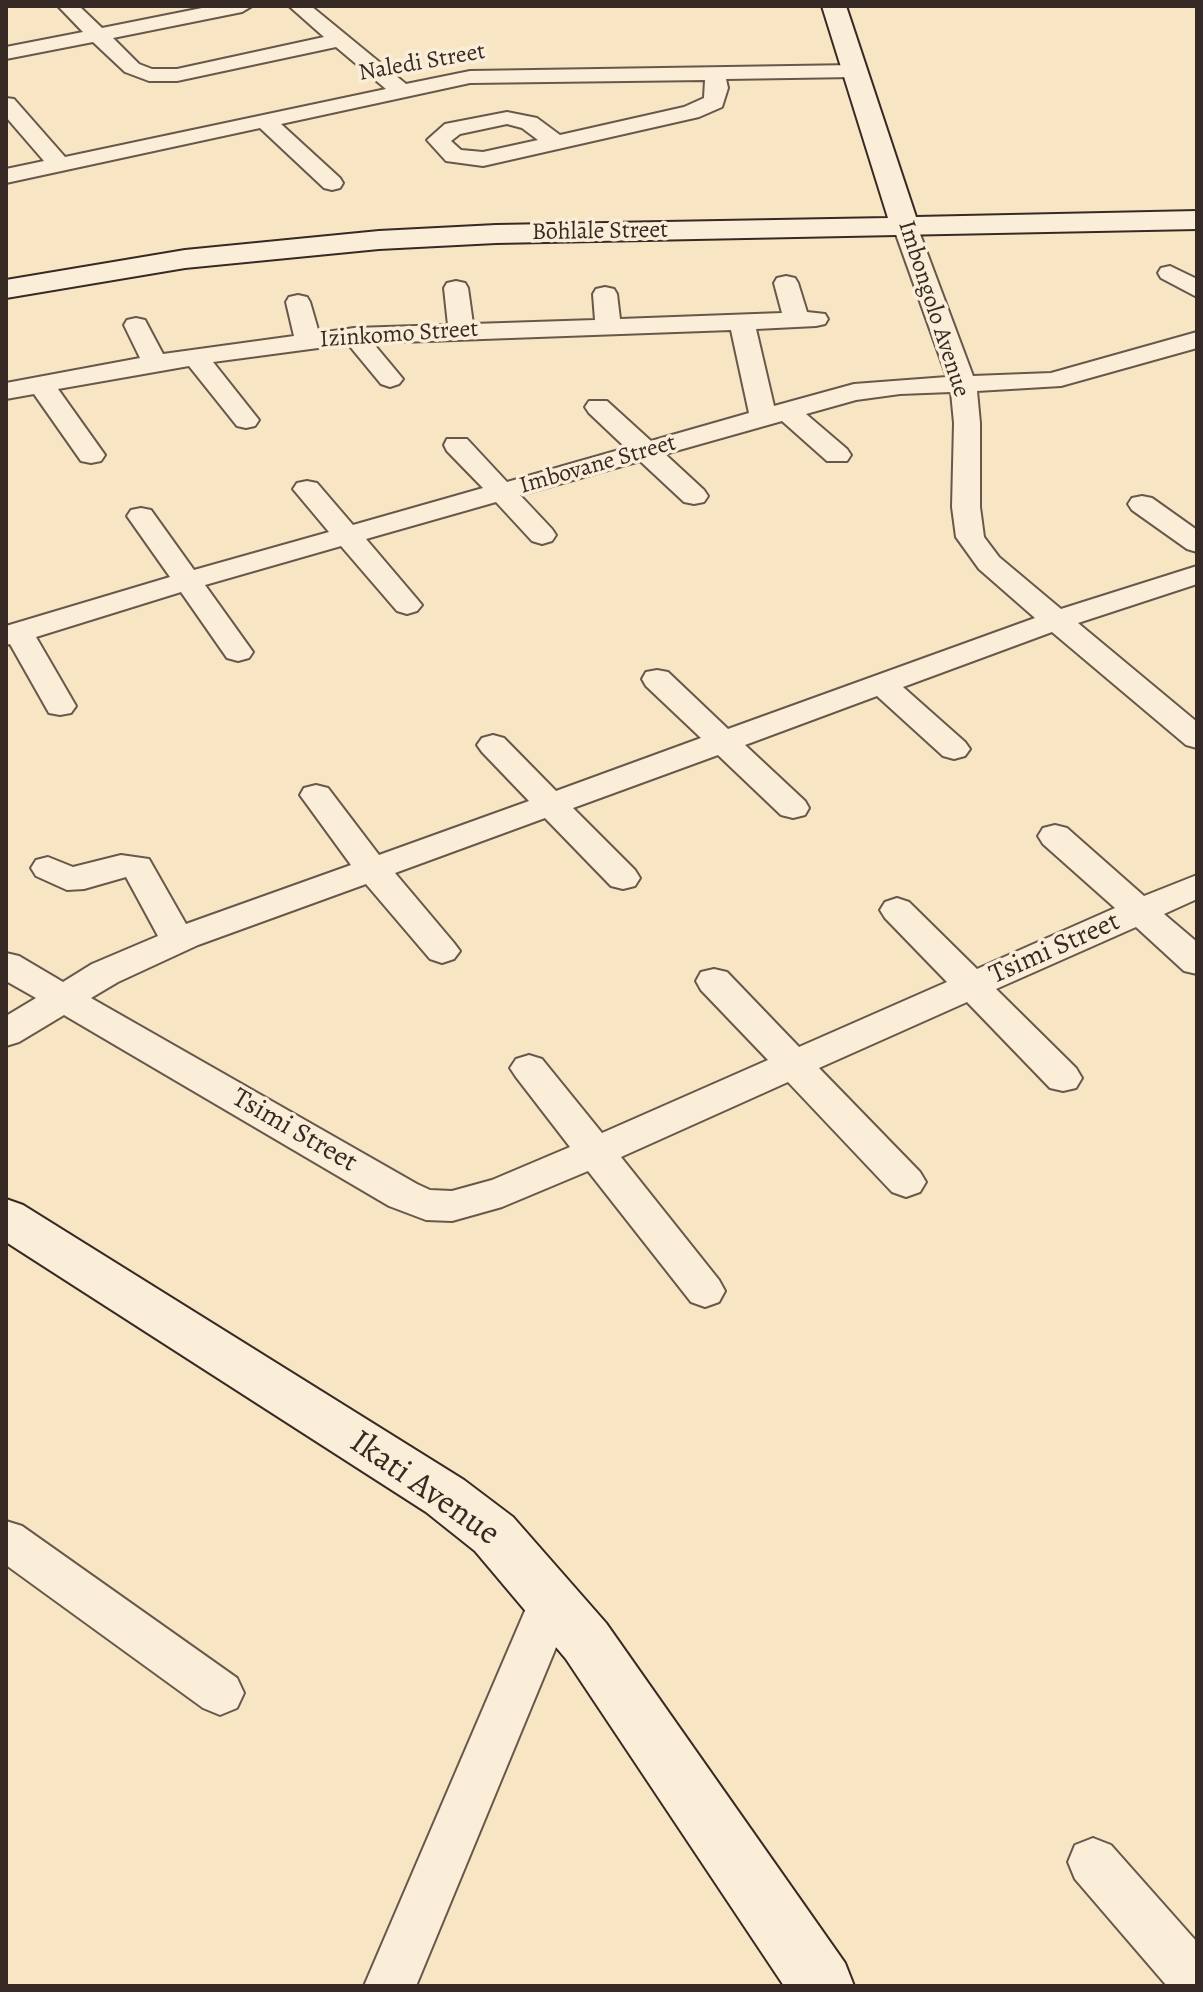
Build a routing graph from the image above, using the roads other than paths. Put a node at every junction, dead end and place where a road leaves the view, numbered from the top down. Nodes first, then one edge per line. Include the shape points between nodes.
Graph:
1 (68, 6) edge
2 (242, 6) edge
3 (299, 6) edge
4 (834, 6) edge
5 (97, 36) junction
6 (341, 40) junction
7 (6, 53) edge
8 (855, 71) junction
9 (714, 72) junction
10 (400, 90) junction
11 (8, 108) edge
12 (265, 121) junction
13 (555, 142) dead end
14 (59, 164) junction
15 (6, 176) edge
16 (332, 183) dead end
17 (1197, 220) edge
18 (905, 226) junction
19 (1170, 273) dead end
20 (786, 283) dead end
21 (456, 288) dead end
22 (6, 289) edge
23 (1197, 290) edge
24 (605, 294) dead end
25 (298, 302) dead end
26 (742, 321) junction
27 (136, 325) dead end
28 (608, 326) junction
29 (461, 331) junction
30 (354, 336) junction
31 (1197, 340) edge
32 (308, 341) junction
33 (195, 357) junction
34 (155, 363) junction
35 (390, 379) dead end
36 (40, 383) junction
37 (963, 384) junction
38 (6, 391) edge
39 (598, 407) dead end
40 (774, 412) junction
41 (246, 420) dead end
42 (457, 445) dead end
43 (648, 451) junction
44 (91, 455) dead end
45 (837, 455) dead end
46 (307, 489) dead end
47 (500, 493) junction
48 (694, 496) dead end
49 (1142, 504) dead end
50 (141, 516) dead end
51 (348, 535) junction
52 (542, 535) dead end
53 (1197, 543) edge
54 (1197, 575) edge
55 (185, 581) junction
56 (407, 605) dead end
57 (1057, 620) junction
58 (12, 634) edge
59 (238, 652) dead end
60 (657, 679) dead end
61 (882, 684) junction
62 (60, 706) dead end
63 (1197, 738) edge
64 (723, 742) junction
65 (493, 745) dead end
66 (954, 749) dead end
67 (316, 795) dead end
68 (551, 804) junction
69 (793, 808) dead end
70 (1055, 836) dead end
71 (48, 868) dead end
72 (372, 869) junction
73 (623, 878) dead end
74 (1197, 886) edge
75 (897, 910) dead end
76 (1139, 912) junction
77 (178, 940) junction
78 (442, 951) dead end
79 (1197, 962) edge
80 (6, 965) edge
81 (714, 981) dead end
82 (970, 987) junction
83 (63, 996) junction
84 (6, 1033) edge
85 (792, 1065) junction
86 (529, 1068) dead end
87 (1063, 1078) dead end
88 (597, 1151) junction
89 (906, 1182) dead end
90 (6, 1218) edge
91 (705, 1291) dead end
92 (10, 1547) edge
93 (553, 1599) junction
94 (220, 1693) dead end
95 (1093, 1862) dead end
96 (1197, 1981) edge
97 (390, 1986) edge
98 (822, 1986) edge

1 - 5 street
2 - 5 street
3 - 6 street
4 - 8 street
5 - 6 street via 132,68 163,76
5 - 7 street
6 - 10 street
8 - 9 street, Naledi Street
8 - 18 street, Imbongolo Avenue
9 - 10 street, Naledi Street via 488,76
9 - 13 street via 717,96 705,107
10 - 12 street, Naledi Street
11 - 14 street
12 - 14 street, Naledi Street
12 - 16 street
14 - 15 street, Naledi Street
17 - 18 street, Bohlale Street
18 - 22 street, Bohlale Street via 379,240 185,259
18 - 37 street, Imbongolo Avenue
19 - 23 street
20 - 26 street, Izinkomo Street via 807,319
21 - 29 street
24 - 28 street
25 - 32 street
26 - 28 street, Izinkomo Street
26 - 40 street
27 - 34 street
28 - 29 street, Izinkomo Street
29 - 30 street, Izinkomo Street
30 - 32 street, Izinkomo Street
30 - 35 street
31 - 37 street, Imbovane Street via 1070,377
32 - 33 street, Izinkomo Street
33 - 34 street, Izinkomo Street
33 - 41 street
34 - 36 street, Izinkomo Street
36 - 38 street, Izinkomo Street
36 - 44 street
37 - 40 street, Imbovane Street via 875,388
37 - 57 street, Imbongolo Avenue via 970,537 989,563
39 - 43 street
40 - 43 street, Imbovane Street
40 - 45 street
42 - 47 street
43 - 47 street, Imbovane Street
43 - 48 street
46 - 51 street
47 - 51 street, Imbovane Street
47 - 52 street
49 - 53 street
50 - 55 street
51 - 55 street, Imbovane Street
51 - 56 street
54 - 57 street
55 - 58 street, Imbovane Street
55 - 59 street
57 - 61 street
57 - 63 street, Imbongolo Avenue
58 - 62 street
60 - 64 street
61 - 64 street
61 - 66 street
64 - 68 street
64 - 69 street
65 - 68 street
67 - 72 street
68 - 72 street
68 - 73 street
70 - 76 street, Tsimi Street
71 - 77 street via 67,879 137,867
72 - 77 street
72 - 78 street
74 - 76 street, Tsimi Street
75 - 82 street, Tsimi Street
76 - 79 street, Tsimi Street
76 - 82 street, Tsimi Street
77 - 83 street
80 - 83 street, Tsimi Street
81 - 85 street
82 - 85 street, Tsimi Street
82 - 87 street, Tsimi Street
83 - 84 street
83 - 88 street, Tsimi Street via 426,1205 476,1201
85 - 88 street, Tsimi Street
85 - 89 street
86 - 88 street
88 - 91 street
90 - 93 street, Ikati Avenue via 445,1496 494,1534
92 - 94 street
93 - 97 street
93 - 98 street, Ikati Avenue
95 - 96 street

